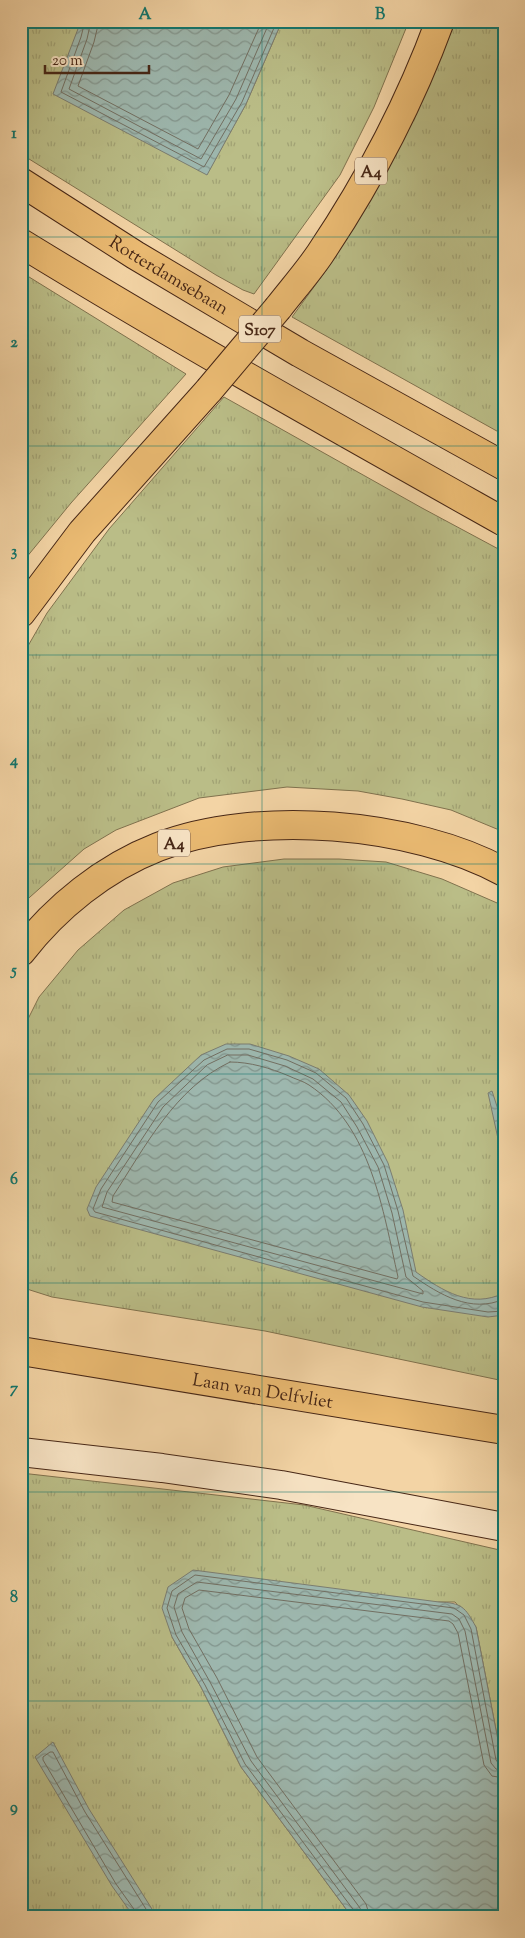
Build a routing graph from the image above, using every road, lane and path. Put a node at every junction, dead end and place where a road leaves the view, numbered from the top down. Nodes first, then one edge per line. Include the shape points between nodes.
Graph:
1 (440, 21) edge
2 (21, 182) edge
3 (21, 242) edge
4 (504, 466) edge
5 (504, 522) edge
6 (21, 612) edge
7 (504, 872) edge
8 (21, 952) edge
9 (21, 1351) edge
10 (504, 1430) edge
11 (21, 1452) edge
12 (504, 1527) edge

1 - 6 main road, A4, bridge via 424,65 394,128 319,255 209,390 82,532
2 - 4 main road, Rotterdamsebaan / S107 via 135,255 300,353
3 - 5 main road, S107 via 269,390
7 - 8 main road, A4 via 466,855 402,836 327,827 242,827 201,834 158,847 121,865 85,888 51,918
9 - 10 main road, Laan van Delfvliet
11 - 12 main road via 281,1485

